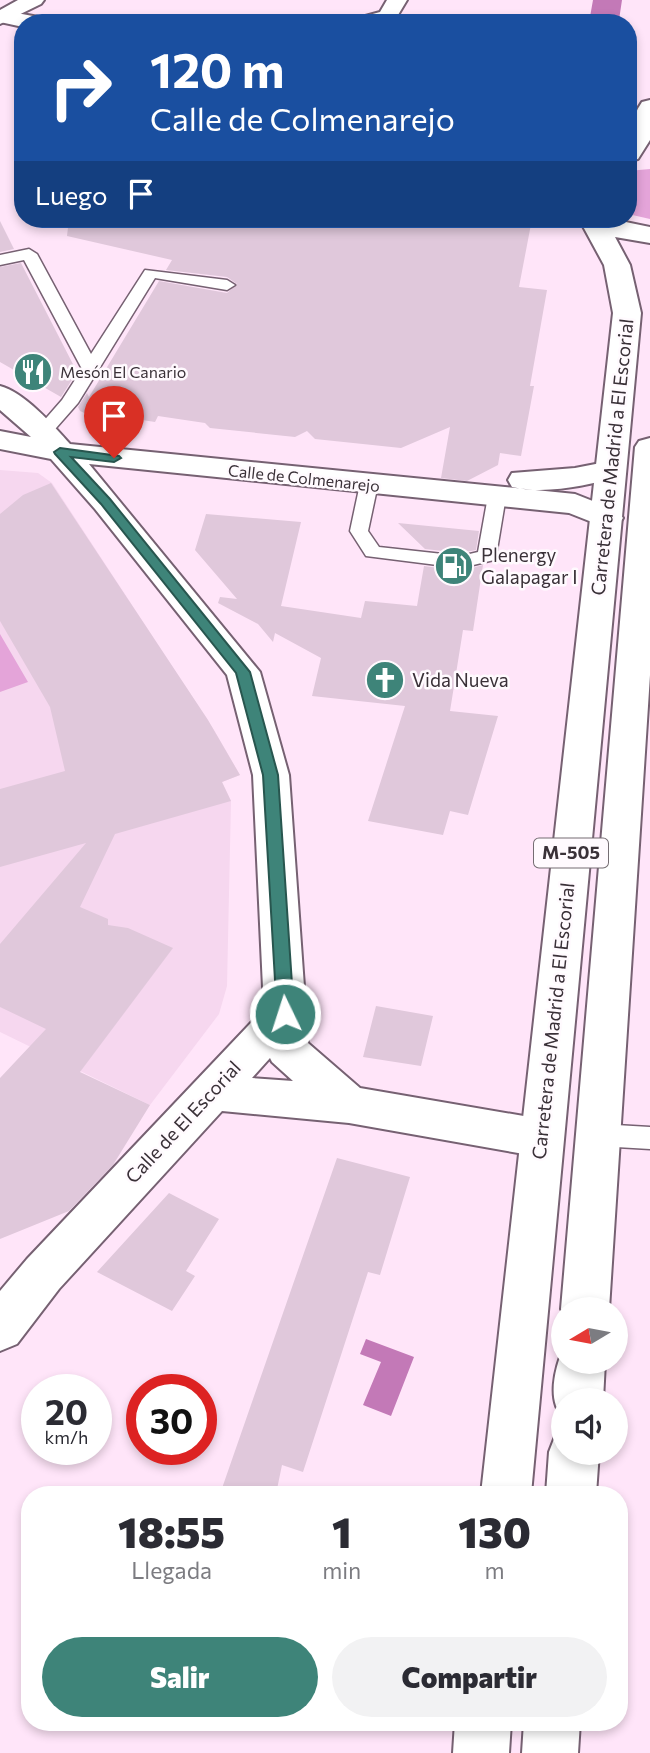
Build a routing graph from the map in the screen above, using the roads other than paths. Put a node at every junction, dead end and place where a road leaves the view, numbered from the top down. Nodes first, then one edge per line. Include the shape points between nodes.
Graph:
1 (27, 7) edge
2 (1, 17) edge
3 (650, 107) edge
4 (649, 113) edge
5 (637, 150) edge
6 (596, 228) edge
7 (611, 228) edge
8 (650, 235) edge
9 (0, 260) edge
10 (227, 285) dead end
11 (91, 369) junction
12 (0, 395) edge
13 (0, 440) edge
14 (51, 442) junction
15 (650, 447) edge
16 (611, 470) junction
17 (369, 484) junction
18 (497, 496) junction
19 (648, 498) edge
20 (607, 518) junction
21 (285, 1014) junction
22 (210, 1092) junction
23 (349, 1105) junction
24 (599, 1135) junction
25 (541, 1138) junction
26 (650, 1138) edge
27 (43, 1274) junction
28 (0, 1290) edge
29 (586, 1297) edge
30 (0, 1328) edge
31 (573, 1465) edge
32 (507, 1486) edge
33 (571, 1486) edge
34 (483, 1731) edge
35 (551, 1731) edge
36 (481, 1753) edge
37 (550, 1753) edge

1 - 2 main road
3 - 4 main road
4 - 5 main road
6 - 16 main road, Carretera de Madrid a El Escorial / M-505 via 617,265 627,313
7 - 8 main road, M-505
9 - 11 lane via 29,254
10 - 11 lane via 151,273
11 - 14 lane
12 - 14 main road
13 - 14 main road, Calle de Colmenarejo
14 - 16 main road, Calle de Colmenarejo via 137,445 534,481
14 - 17 main road, Calle de Colmenarejo
14 - 21 main road via 106,502 243,672 271,775
15 - 19 main road, Carretera de Madrid a El Escorial / M-505
16 - 20 main road, Carretera de Madrid a El Escorial / M-505
17 - 18 main road, Calle de Colmenarejo
17 - 18 lane via 359,531 373,552 461,562 487,556
18 - 20 main road, Calle de Colmenarejo via 575,504
19 - 24 main road, Carretera de Madrid a El Escorial / M-505
20 - 25 main road, Carretera de Madrid a El Escorial / M-505
21 - 22 main road, Calle de El Escorial
21 - 23 main road via 288,1049
22 - 23 main road
22 - 27 main road, Calle de El Escorial
23 - 25 main road
24 - 26 lane
24 - 29 main road, Carretera de Madrid a El Escorial / M-505
25 - 32 main road, Carretera de Madrid a El Escorial / M-505
27 - 28 main road
27 - 30 main road, Calle de El Escorial
31 - 33 main road
34 - 36 main road
35 - 37 main road

